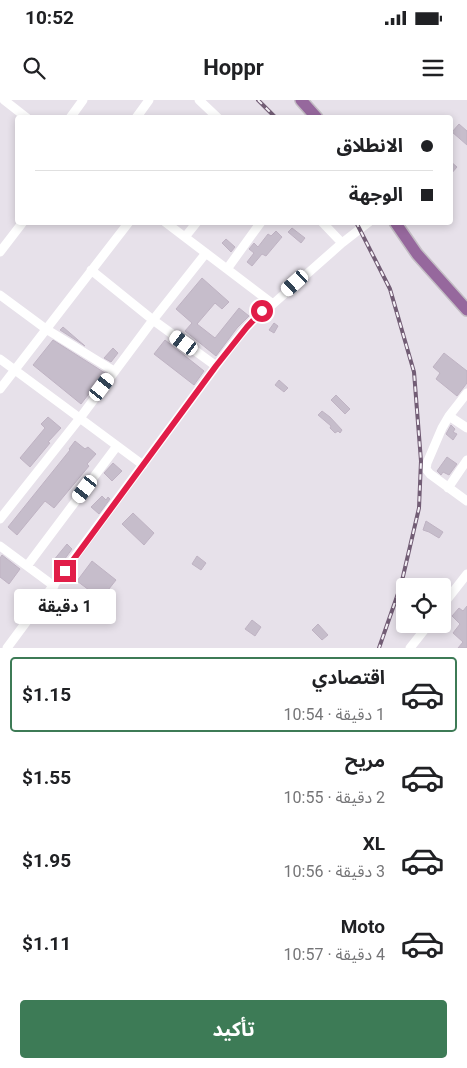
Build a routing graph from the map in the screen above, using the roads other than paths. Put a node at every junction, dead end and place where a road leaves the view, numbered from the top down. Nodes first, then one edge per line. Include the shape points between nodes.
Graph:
1 (2, 100) edge
2 (83, 100) edge
3 (149, 100) edge
4 (199, 100) edge
5 (301, 100) edge
6 (15, 103) edge
7 (25, 115) edge
8 (72, 115) edge
9 (138, 115) edge
10 (212, 115) edge
11 (315, 115) edge
12 (21, 225) edge
13 (126, 225) edge
14 (169, 225) edge
15 (195, 225) edge
16 (259, 225) edge
17 (325, 225) edge
18 (364, 225) edge
19 (397, 225) edge
20 (185, 238) junction
21 (342, 243) junction
22 (0, 252) edge
23 (206, 253) junction
24 (227, 269) junction
25 (91, 270) junction
26 (0, 295) edge
27 (273, 304) junction
28 (467, 310) edge
29 (153, 320) junction
30 (46, 329) junction
31 (0, 359) edge
32 (216, 366) junction
33 (15, 370) junction
34 (114, 371) junction
35 (0, 389) edge
36 (467, 393) edge
37 (449, 416) junction
38 (80, 418) junction
39 (467, 428) edge
40 (117, 446) junction
41 (467, 460) edge
42 (143, 465) junction
43 (448, 488) junction
44 (467, 502) edge
45 (0, 519) edge
46 (0, 546) edge
47 (26, 566) junction
48 (467, 574) edge
49 (54, 586) junction
50 (451, 594) edge
51 (422, 633) edge
52 (8, 648) edge
53 (410, 648) edge

1 - 6 street
2 - 8 street
3 - 9 street
4 - 10 street
5 - 11 main road
6 - 7 street
12 - 22 street
13 - 25 street
14 - 20 street
15 - 20 street
16 - 24 street
17 - 21 street
18 - 21 street
19 - 28 main road via 417,254
20 - 23 street
21 - 27 street
23 - 24 street
23 - 29 street
24 - 27 street
25 - 29 street
25 - 30 street
26 - 30 street
27 - 32 street via 247,327
29 - 32 street
29 - 34 street
30 - 33 street
30 - 34 street
31 - 33 street
32 - 42 street
33 - 35 street
33 - 38 street
34 - 38 street
36 - 37 street
37 - 39 street
37 - 43 street via 426,469
38 - 40 street
38 - 45 street
40 - 42 street
40 - 47 street
41 - 43 street
42 - 49 street
43 - 44 street
46 - 47 street
47 - 49 street
48 - 50 street
49 - 52 street
51 - 53 street

